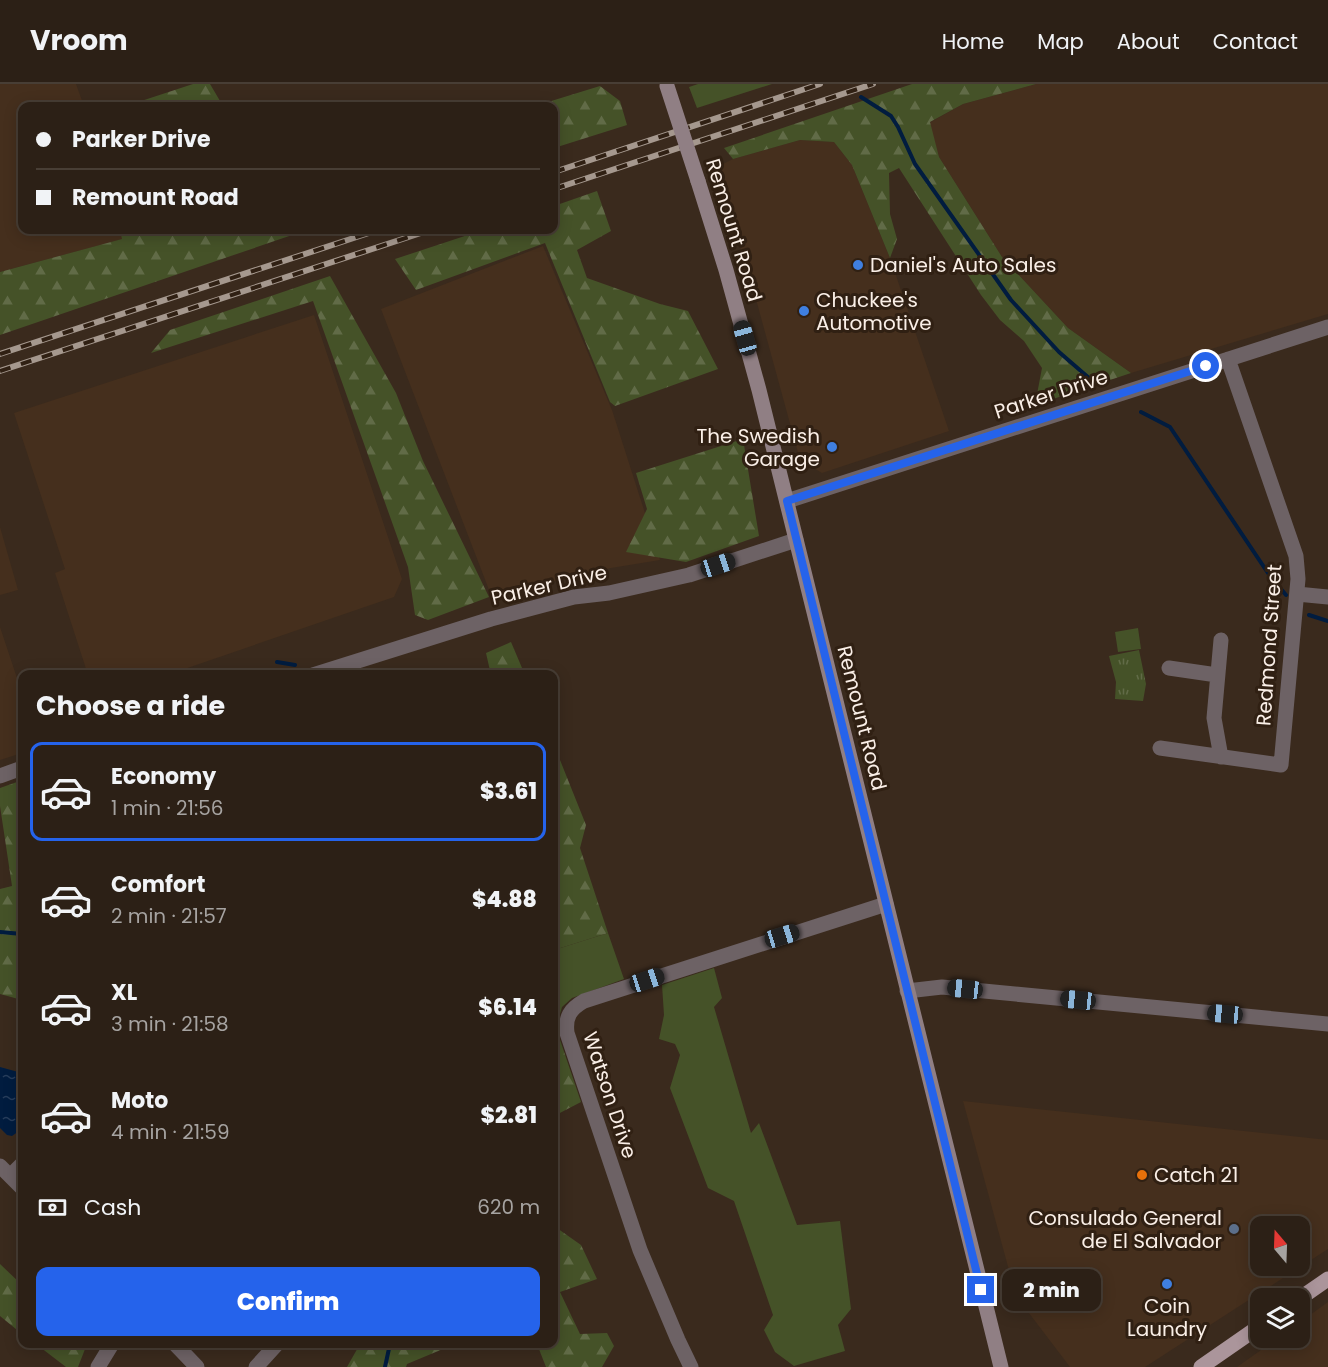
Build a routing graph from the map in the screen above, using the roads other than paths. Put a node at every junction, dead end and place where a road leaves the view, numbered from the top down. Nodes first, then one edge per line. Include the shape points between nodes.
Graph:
1 (667, 85) edge
2 (1328, 327) edge
3 (1228, 359) junction
4 (787, 501) junction
5 (796, 540) junction
6 (1297, 594) junction
7 (1328, 597) edge
8 (1221, 640) dead end
9 (1169, 668) dead end
10 (329, 670) edge
11 (1217, 675) junction
12 (1160, 748) dead end
13 (1221, 756) junction
14 (18, 769) edge
15 (0, 776) edge
16 (886, 904) junction
17 (908, 991) junction
18 (1328, 1024) edge
19 (5, 1171) edge
20 (18, 1184) edge
21 (1328, 1279) edge
22 (1310, 1291) edge
23 (1250, 1333) edge
24 (110, 1348) edge
25 (179, 1348) edge
26 (273, 1348) edge
27 (98, 1367) edge
28 (197, 1367) edge
29 (256, 1367) edge
30 (692, 1367) edge
31 (1001, 1367) edge
32 (1201, 1367) edge

1 - 4 main road, Remount Road, bridge via 745,338
2 - 3 street, Parker Drive
3 - 4 street, Parker Drive
3 - 6 street, Redmond Street via 1294,545
4 - 5 main road, Remount Road
5 - 10 street, Parker Drive via 689,575 574,597 491,619
5 - 16 main road, Remount Road
6 - 7 street
6 - 13 street, Redmond Street via 1281,765
8 - 11 street
9 - 11 street
11 - 13 street via 1214,718
12 - 13 street
14 - 15 street
16 - 17 main road, Remount Road
16 - 30 street, Watson Drive via 584,1001 569,1014 567,1033 629,1218
17 - 18 street via 942,987
17 - 31 main road, Remount Road
19 - 20 street
21 - 22 main road
23 - 32 main road
24 - 27 street
25 - 28 street
26 - 29 street

